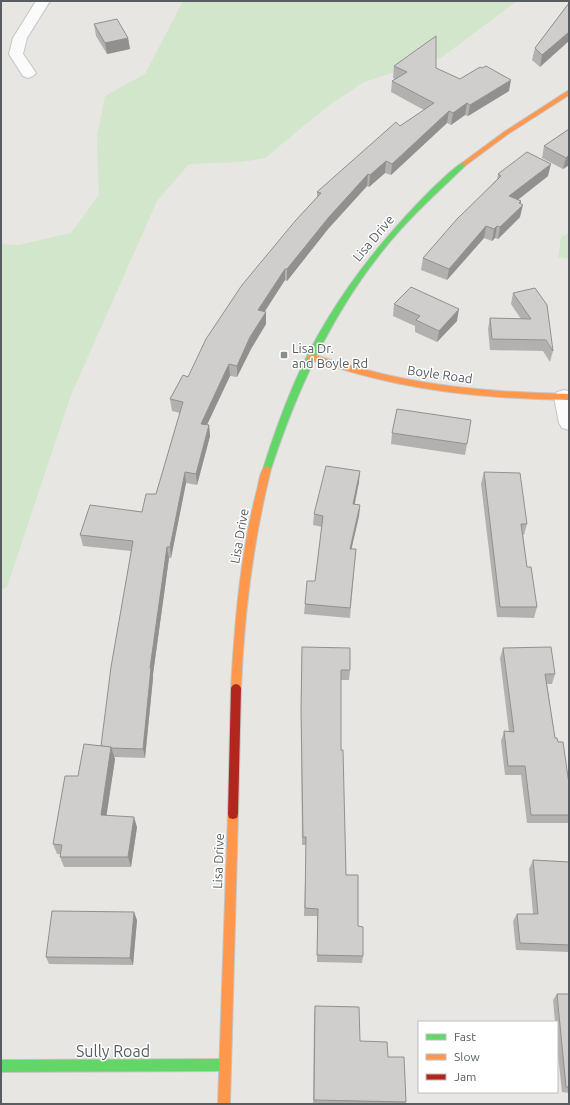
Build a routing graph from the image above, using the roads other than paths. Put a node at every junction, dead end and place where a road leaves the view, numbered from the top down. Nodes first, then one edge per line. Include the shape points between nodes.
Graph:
1 (43, 1) edge
2 (28, 74) dead end
3 (569, 92) edge
4 (311, 357) junction
5 (566, 397) edge
6 (569, 423) edge
7 (225, 1065) junction
8 (1, 1066) edge
9 (224, 1104) edge

1 - 2 street via 20,38 16,54
3 - 4 street, Lisa Drive via 471,158 414,210 386,240 360,274
4 - 5 street, Boyle Road via 396,380 452,389 512,396
4 - 7 street, Lisa Drive via 286,410 266,471 251,536 242,604 236,694
5 - 6 street
7 - 8 street, Sully Road
7 - 9 street, Lisa Drive

